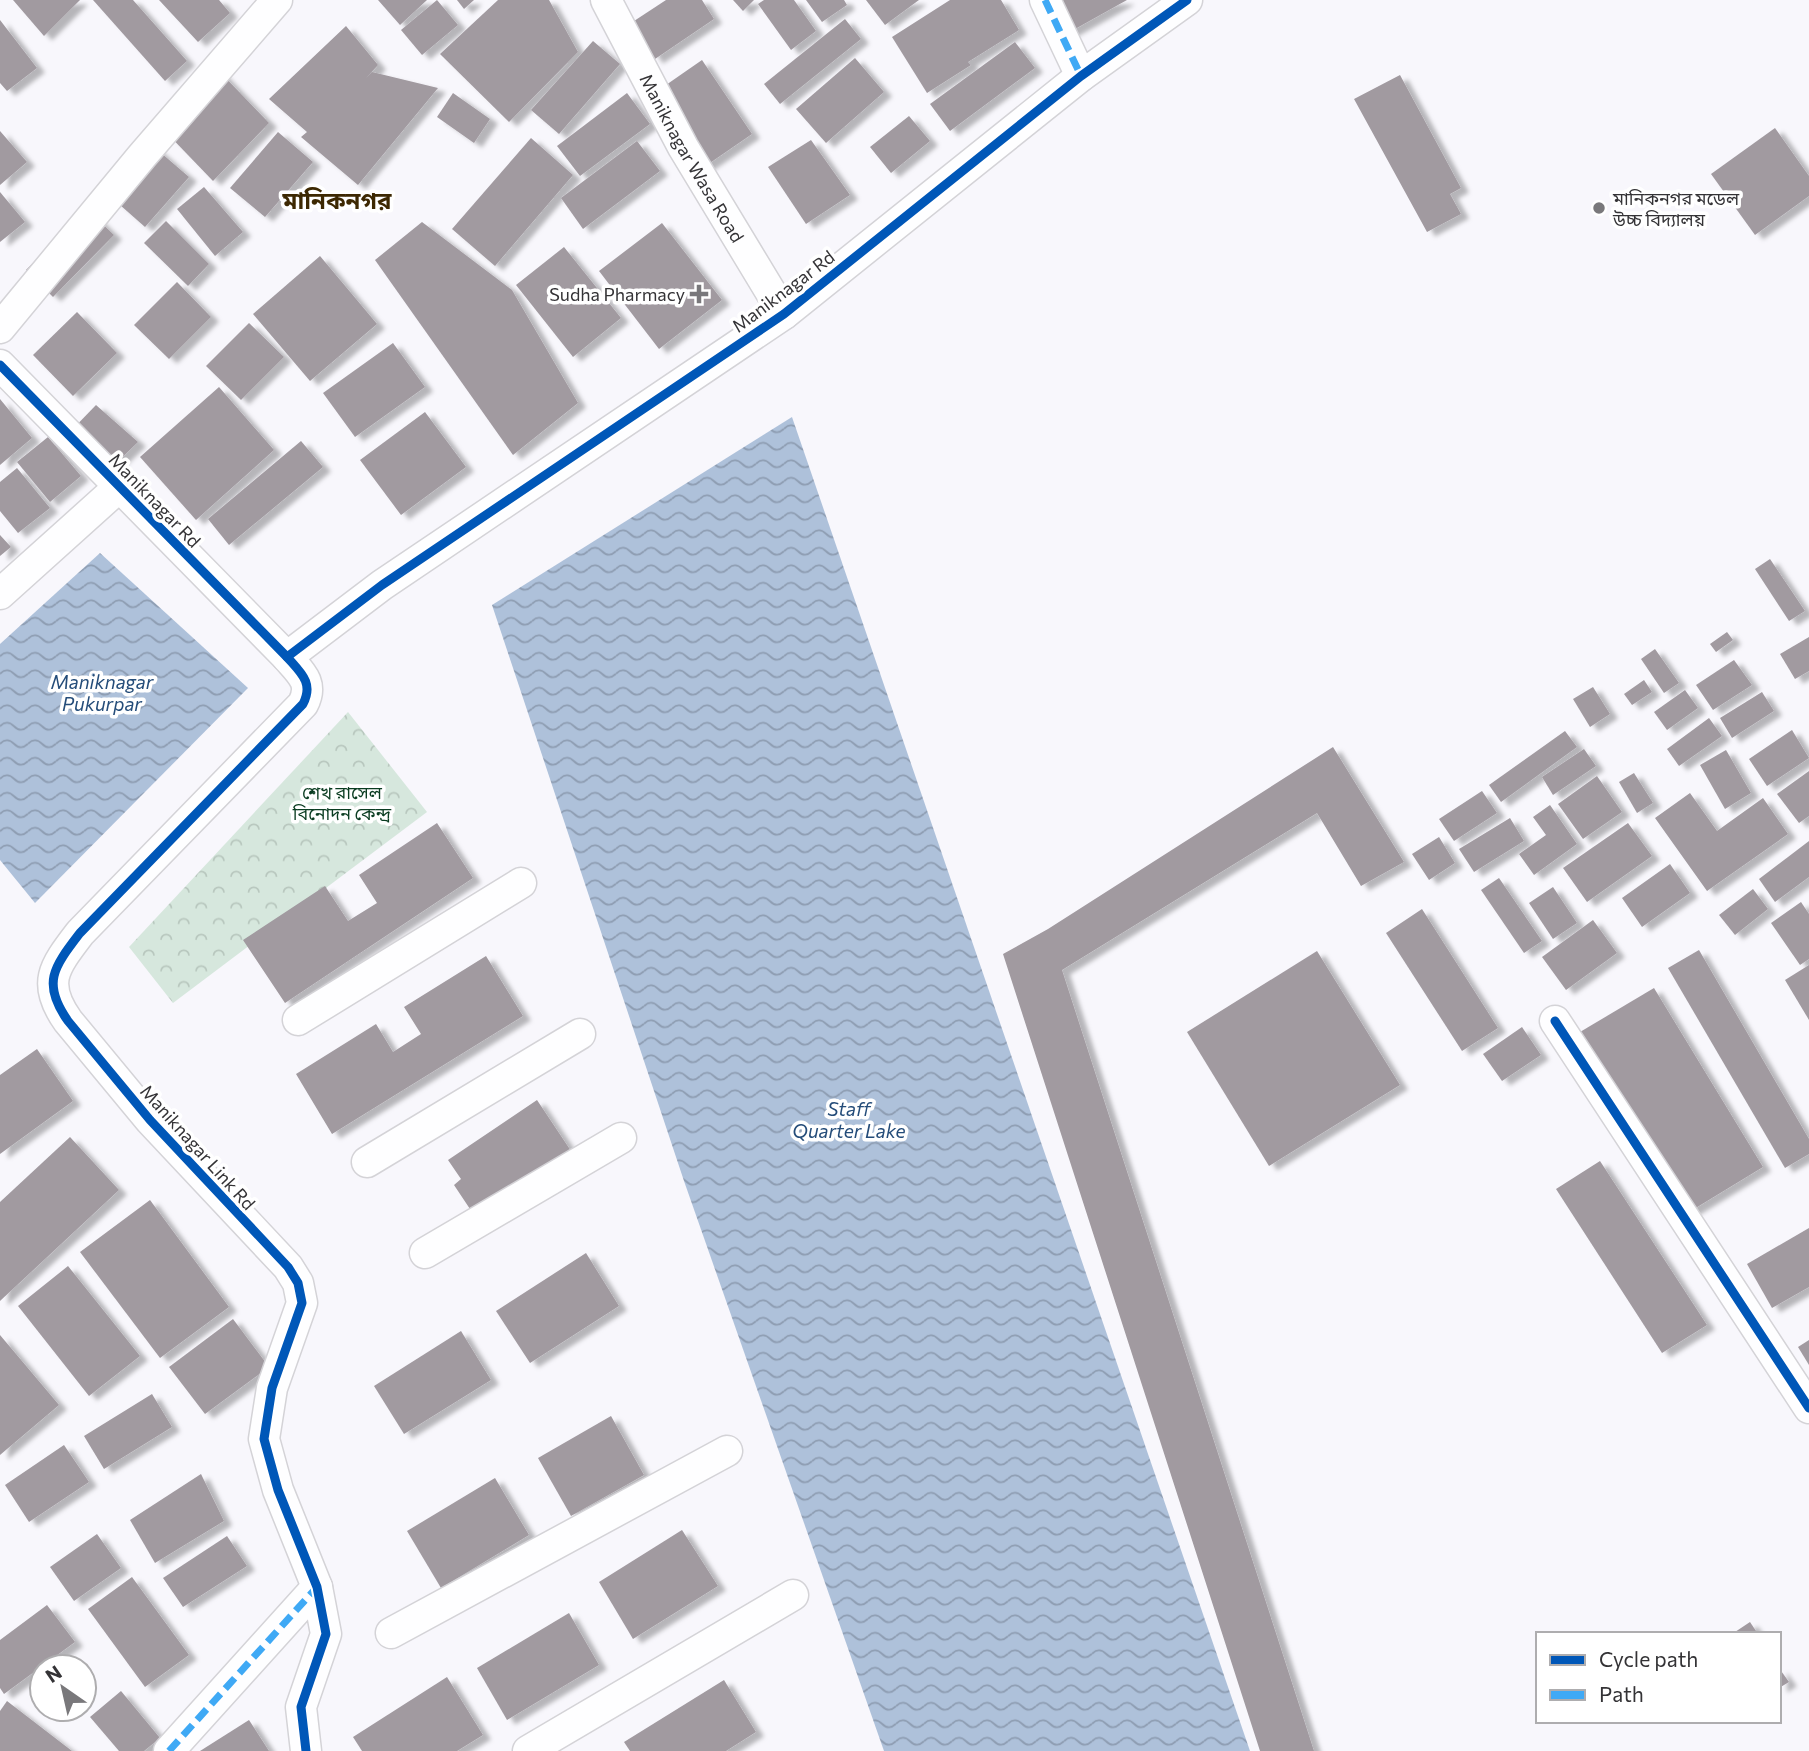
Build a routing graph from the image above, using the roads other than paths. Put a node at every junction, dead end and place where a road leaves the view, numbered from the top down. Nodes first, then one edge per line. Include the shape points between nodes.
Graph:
1 (277, 0) edge
2 (606, 0) edge
3 (1045, 0) edge
4 (1187, 0) edge
5 (1082, 76) junction
6 (784, 314) junction
7 (0, 328) edge
8 (0, 365) edge
9 (119, 487) junction
10 (0, 594) edge
11 (287, 657) junction
12 (522, 883) dead end
13 (298, 1020) dead end
14 (1555, 1021) dead end
15 (580, 1034) dead end
16 (621, 1138) dead end
17 (367, 1162) dead end
18 (425, 1253) dead end
19 (1809, 1408) edge
20 (727, 1451) dead end
21 (317, 1587) junction
22 (793, 1595) dead end
23 (391, 1633) dead end
24 (169, 1751) edge
25 (306, 1751) edge
26 (528, 1751) edge

1 - 7 street
2 - 6 street, Maniknagar Wasa Road via 683,147
3 - 5 street
4 - 5 street, Maniknagar Rd
5 - 6 street, Maniknagar Rd
6 - 11 street, Maniknagar Rd via 382,585
8 - 9 street, Maniknagar Rd
9 - 10 street
9 - 11 street, Maniknagar Rd
11 - 21 street, Maniknagar Link Rd via 308,683 309,694 303,704 80,933 62,956 51,986 68,1021 150,1120 298,1283 302,1303 272,1388 264,1439 278,1489
12 - 13 street
14 - 19 street
15 - 17 street
16 - 18 street
20 - 23 street
21 - 24 street
21 - 25 street, Maniknagar Link Rd via 326,1634 302,1707
22 - 26 street

